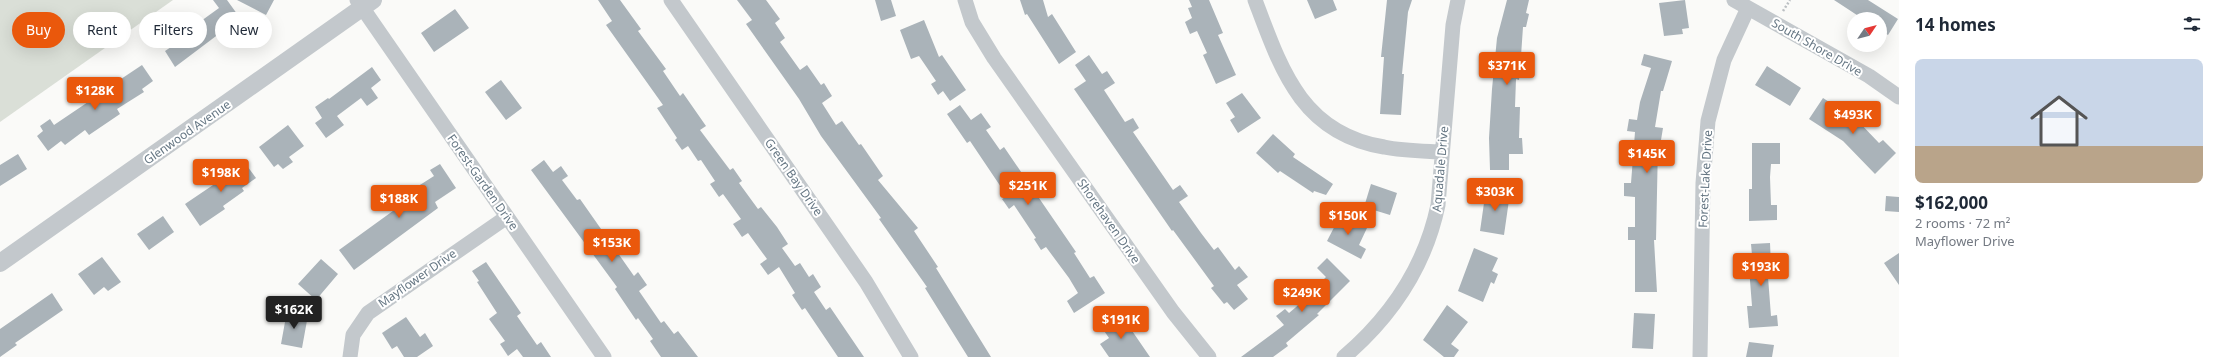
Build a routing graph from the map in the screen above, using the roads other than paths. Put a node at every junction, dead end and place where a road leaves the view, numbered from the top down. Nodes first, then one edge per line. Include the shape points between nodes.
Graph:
1 (671, 0) edge
2 (965, 0) edge
3 (1255, 0) edge
4 (1458, 0) edge
5 (1734, 0) edge
6 (364, 3) edge
7 (1748, 8) junction
8 (1899, 97) edge
9 (1442, 152) junction
10 (507, 217) junction
11 (0, 263) edge
12 (350, 357) edge
13 (604, 357) edge
14 (911, 357) edge
15 (1209, 357) edge
16 (1344, 357) edge
17 (1700, 357) edge

1 - 14 street, Green Bay Drive via 866,282
2 - 15 street, Shorehaven Drive via 972,22 994,58 1173,312
3 - 9 street via 1280,65 1291,86 1314,113 1342,133 1373,145
4 - 9 street, Aquadale Drive via 1452,25
5 - 7 street, South Shore Drive
6 - 10 street, Forest-Garden Drive
6 - 11 street, Glenwood Avenue
7 - 8 street, South Shore Drive via 1869,76
7 - 17 street, Forest-Lake Drive via 1724,60 1708,121 1703,184
9 - 16 street, Aquadale Drive via 1436,217 1425,252 1389,312
10 - 12 street, Mayflower Drive via 368,313 353,335
10 - 13 street, Forest-Garden Drive

